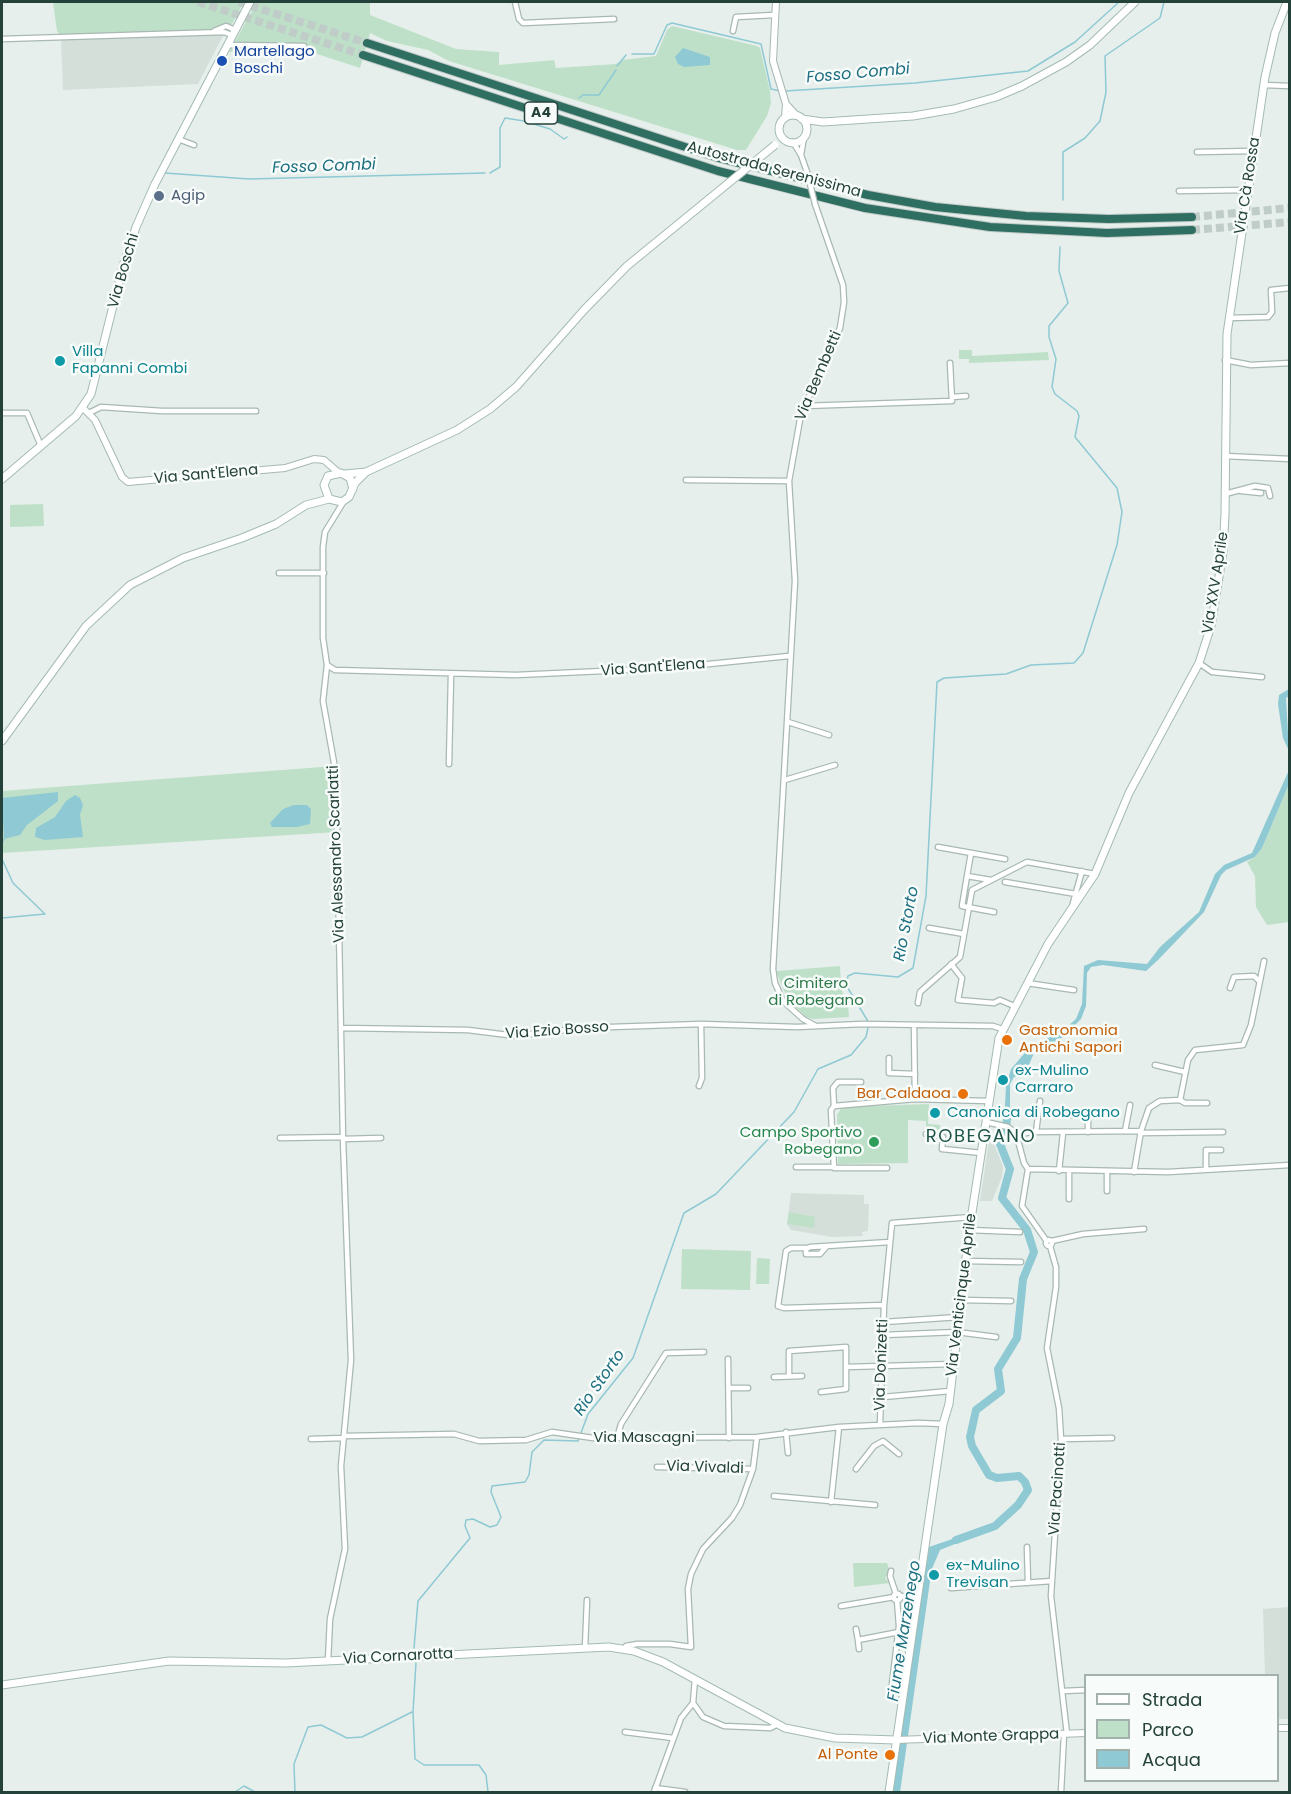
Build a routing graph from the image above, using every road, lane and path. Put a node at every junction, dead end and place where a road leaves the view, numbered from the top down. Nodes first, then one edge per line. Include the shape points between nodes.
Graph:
1 (250, 2) edge
2 (515, 2) edge
3 (776, 2) edge
4 (1135, 2) edge
5 (1287, 2) edge
6 (774, 15) junction
7 (614, 19) dead end
8 (733, 31) dead end
9 (234, 32) junction
10 (2, 39) edge
11 (367, 43) tunnel mouth
12 (227, 45) junction
13 (304, 46) dead end
14 (363, 55) tunnel mouth
15 (1264, 85) junction
16 (1290, 86) edge
17 (786, 104) junction
18 (799, 117) junction
19 (785, 118) junction
20 (823, 122) junction
21 (780, 133) junction
22 (805, 135) junction
23 (178, 139) junction
24 (790, 142) junction
25 (194, 145) dead end
26 (775, 145) junction
27 (1253, 151) junction
28 (1197, 152) dead end
29 (801, 154) junction
30 (1247, 190) junction
31 (1179, 191) dead end
32 (1192, 217) tunnel mouth
33 (1192, 230) tunnel mouth
34 (1290, 288) edge
35 (1229, 318) junction
36 (1225, 360) junction
37 (950, 363) dead end
38 (1290, 363) edge
39 (1225, 374) joint
40 (966, 396) dead end
41 (952, 397) junction
42 (804, 406) junction
43 (86, 410) junction
44 (256, 411) dead end
45 (2, 413) edge
46 (41, 446) junction
47 (1225, 456) junction
48 (1290, 459) edge
49 (327, 463) junction
50 (366, 472) junction
51 (342, 474) junction
52 (328, 476) junction
53 (2, 478) edge
54 (686, 480) dead end
55 (789, 481) junction
56 (324, 487) junction
57 (353, 489) junction
58 (1241, 491) junction
59 (1261, 493) dead end
60 (1225, 494) junction
61 (1270, 496) dead end
62 (330, 500) junction
63 (344, 501) junction
64 (306, 505) junction
65 (335, 515) junction
66 (279, 573) dead end
67 (324, 573) junction
68 (789, 656) junction
69 (1199, 663) junction
70 (327, 665) junction
71 (451, 675) junction
72 (1262, 677) dead end
73 (788, 722) junction
74 (829, 735) dead end
75 (2, 741) edge
76 (449, 764) dead end
77 (835, 765) dead end
78 (785, 780) junction
79 (938, 847) dead end
80 (971, 853) junction
81 (1005, 859) dead end
82 (1082, 871) junction
83 (1095, 874) junction
84 (967, 876) junction
85 (992, 880) junction
86 (1005, 882) dead end
87 (1077, 894) junction
88 (967, 908) junction
89 (1071, 910) junction
90 (994, 912) dead end
91 (929, 928) dead end
92 (964, 934) junction
93 (1264, 961) dead end
94 (951, 964) junction
95 (1260, 982) junction
96 (1027, 983) junction
97 (1230, 988) dead end
98 (1074, 990) dead end
99 (918, 1003) dead end
100 (1014, 1006) junction
101 (701, 1024) junction
102 (814, 1025) junction
103 (914, 1025) junction
104 (341, 1028) junction
105 (1002, 1029) junction
106 (889, 1058) dead end
107 (1155, 1065) dead end
108 (1185, 1072) junction
109 (915, 1074) junction
110 (861, 1082) dead end
111 (699, 1086) dead end
112 (915, 1099) junction
113 (1180, 1100) junction
114 (988, 1101) junction
115 (1040, 1101) dead end
116 (1207, 1103) dead end
117 (1130, 1105) dead end
118 (834, 1106) junction
119 (1072, 1115) dead end
120 (1088, 1115) junction
121 (1104, 1115) dead end
122 (987, 1122) junction
123 (1127, 1131) junction
124 (1036, 1132) junction
125 (1088, 1132) junction
126 (1141, 1132) junction
127 (1223, 1132) dead end
128 (1063, 1133) junction
129 (926, 1134) dead end
130 (1018, 1135) junction
131 (280, 1138) dead end
132 (343, 1138) junction
133 (381, 1138) dead end
134 (1129, 1140) dead end
135 (1221, 1150) dead end
136 (982, 1153) junction
137 (1290, 1165) edge
138 (796, 1167) dead end
139 (833, 1167) junction
140 (887, 1168) dead end
141 (1028, 1169) junction
142 (1206, 1169) junction
143 (1059, 1171) junction
144 (1069, 1171) junction
145 (1107, 1171) junction
146 (1134, 1172) junction
147 (1107, 1191) dead end
148 (1069, 1199) dead end
149 (972, 1216) junction
150 (1144, 1229) dead end
151 (969, 1230) junction
152 (1020, 1232) dead end
153 (890, 1242) junction
154 (1049, 1242) junction
155 (826, 1247) junction
156 (807, 1248) junction
157 (966, 1261) junction
158 (1022, 1262) dead end
159 (961, 1300) junction
160 (1011, 1301) dead end
161 (884, 1305) junction
162 (959, 1317) junction
163 (884, 1322) junction
164 (957, 1332) junction
165 (883, 1335) junction
166 (996, 1337) dead end
167 (704, 1352) dead end
168 (728, 1359) dead end
169 (954, 1364) junction
170 (882, 1366) junction
171 (846, 1367) junction
172 (789, 1376) junction
173 (802, 1376) dead end
174 (774, 1377) dead end
175 (729, 1388) junction
176 (748, 1388) dead end
177 (950, 1391) junction
178 (821, 1392) dead end
179 (883, 1397) junction
180 (943, 1424) junction
181 (880, 1425) junction
182 (839, 1427) junction
183 (786, 1432) junction
184 (344, 1437) junction
185 (757, 1437) junction
186 (617, 1438) junction
187 (729, 1438) junction
188 (1112, 1438) dead end
189 (311, 1439) dead end
190 (1061, 1439) junction
191 (788, 1454) dead end
192 (899, 1454) dead end
193 (657, 1467) dead end
194 (753, 1469) junction
195 (856, 1469) dead end
196 (774, 1496) dead end
197 (831, 1502) junction
198 (875, 1505) dead end
199 (1027, 1547) dead end
200 (891, 1570) dead end
201 (1052, 1581) junction
202 (1028, 1582) junction
203 (951, 1588) dead end
204 (897, 1597) junction
205 (917, 1598) junction
206 (586, 1600) dead end
207 (841, 1606) dead end
208 (856, 1629) dead end
209 (899, 1632) junction
210 (858, 1640) junction
211 (585, 1648) junction
212 (859, 1649) dead end
213 (624, 1650) junction
214 (328, 1661) junction
215 (695, 1679) junction
216 (892, 1684) dead end
217 (2, 1685) edge
218 (1084, 1690) edge
219 (1063, 1691) junction
220 (693, 1703) junction
221 (778, 1725) junction
222 (625, 1732) dead end
223 (1084, 1733) edge
224 (1065, 1734) junction
225 (673, 1738) junction
226 (898, 1740) junction
227 (654, 1790) edge
228 (685, 1792) edge
229 (889, 1792) edge
230 (1061, 1792) edge

1 - 9 main road, Via Boschi
2 - 7 street via 523,23
3 - 6 street
4 - 20 main road via 1066,62 996,97 924,114
5 - 15 main road, Via Cà Rossa
6 - 8 street via 736,16
6 - 17 street via 773,61
9 - 10 street
9 - 12 main road, Via Boschi
11 - 32 highway, Autostrada Serenissima / A4 via 719,158 868,195 935,207 1036,216
12 - 13 street
12 - 23 main road, Via Boschi
14 - 33 highway, Autostrada Serenissima / A4 via 718,171 865,208 990,227 1107,233
15 - 16 street
15 - 27 main road, Via Cà Rossa
17 - 18 street
17 - 19 street
18 - 19 main road
18 - 20 main road
18 - 22 main road via 806,125
19 - 21 main road
20 - 22 main road via 812,126
21 - 24 main road
21 - 26 main road
22 - 24 main road
22 - 29 street
23 - 25 street
23 - 43 main road, Via Boschi via 133,236
24 - 26 main road
24 - 29 street
26 - 50 main road, bridge via 620,273 516,387 490,409 457,430
27 - 28 street
27 - 30 main road, Via Cà Rossa
29 - 42 street, Via Bembetti, bridge via 837,265 844,302 840,328
30 - 31 street
30 - 35 main road, Via Cà Rossa
34 - 35 street via 1271,290 1272,312 1268,317
35 - 36 main road, Via Cà Rossa
36 - 38 street via 1251,365
36 - 39 main road, Via Cà Rossa
37 - 41 street
39 - 47 main road, Via XXV Aprile
40 - 41 street
41 - 42 street via 952,401
42 - 55 street, Via Bembetti
43 - 44 street via 101,407
43 - 46 main road, Via Boschi
43 - 49 street, Via Sant'Elena via 128,482 285,468 314,459
45 - 46 street via 27,413
46 - 53 main road, Via Boschi
47 - 48 street
47 - 60 main road, Via XXV Aprile
49 - 51 street
49 - 52 street
50 - 51 main road
50 - 57 main road
51 - 52 main road
51 - 57 main road via 351,480
52 - 56 main road
54 - 55 street
55 - 68 street, Via Bembetti via 795,582
56 - 62 main road
56 - 64 main road
57 - 63 main road
58 - 59 street
58 - 60 street
58 - 61 street via 1247,486 1268,488
60 - 69 main road, Via XXV Aprile via 1218,590
62 - 63 main road
62 - 64 main road
62 - 65 street via 336,507
63 - 65 street, Via Alessandro Scarlatti
64 - 75 main road via 276,524 183,558 130,585 86,626
65 - 67 street, Via Alessandro Scarlatti via 325,532
66 - 67 street
67 - 70 street, Via Alessandro Scarlatti
68 - 71 street, Via Sant'Elena via 669,668
68 - 73 street
69 - 72 street via 1212,672
69 - 83 main road, Via XXV Aprile via 1129,793
70 - 71 street, Via Sant'Elena via 335,670
70 - 104 street, Via Alessandro Scarlatti via 323,701 336,774
71 - 76 street
73 - 74 street
73 - 78 street
77 - 78 street
78 - 102 street via 773,958 775,983 791,1010
79 - 80 street
80 - 81 street
80 - 84 street
82 - 83 street
82 - 85 street via 1027,862
82 - 87 street
83 - 89 main road, Via Venticinque Aprile
84 - 85 street
84 - 88 street via 962,906
85 - 88 street via 972,890
86 - 87 street
87 - 89 street
88 - 90 street
88 - 92 street
89 - 96 main road, Via Venticinque Aprile
91 - 92 street
92 - 94 street via 960,957
93 - 95 street
94 - 99 street via 920,992
94 - 100 street via 962,978 958,1000 1000,999
95 - 97 street via 1254,976 1234,977
95 - 108 street via 1243,1044 1195,1050
96 - 98 street
96 - 100 main road, Via Venticinque Aprile
100 - 105 main road, Via Venticinque Aprile
101 - 102 street, Via Ezio Bosso
101 - 104 street, Via Ezio Bosso via 581,1028 516,1036 468,1030
101 - 111 street
102 - 103 street, Via Ezio Bosso
103 - 105 street
103 - 109 street
104 - 132 street, Via Alessandro Scarlatti
105 - 114 main road, Via Venticinque Aprile
106 - 109 street via 889,1073
107 - 108 street
108 - 113 street
109 - 112 street
110 - 118 street via 838,1082 833,1088
112 - 114 street
112 - 118 street
113 - 116 street
113 - 126 street via 1160,1101 1149,1108
114 - 122 main road, Via Venticinque Aprile
115 - 124 street
117 - 123 street
118 - 139 street
119 - 120 street
120 - 121 street
120 - 125 street
122 - 130 street via 1005,1126
122 - 136 main road, Via Venticinque Aprile
123 - 125 street
123 - 126 street
123 - 134 street
124 - 128 street
124 - 130 street
125 - 128 street
126 - 127 street
126 - 146 street
128 - 143 street
129 - 136 street via 943,1137 942,1149
130 - 141 street, Via Pacinotti
131 - 132 street
132 - 133 street
132 - 184 street, Via Alessandro Scarlatti via 351,1360
135 - 142 street via 1206,1150
136 - 149 main road, Via Venticinque Aprile
137 - 142 street
138 - 139 street
139 - 140 street
141 - 143 street
141 - 154 street, Via Pacinotti via 1022,1206
142 - 146 street
143 - 144 street
144 - 145 street
144 - 148 street
145 - 146 street
145 - 147 street
149 - 151 main road, Via Venticinque Aprile
149 - 153 street, Via Donizetti via 892,1223
150 - 154 street via 1083,1234
151 - 152 street
151 - 157 main road, Via Venticinque Aprile
153 - 155 street
153 - 161 street, Via Donizetti
154 - 190 street, Via Pacinotti via 1056,1267 1056,1287 1047,1348
155 - 156 street
155 - 156 street via 820,1254 809,1256
156 - 161 street, Via Donizetti via 786,1251 777,1304 780,1308
157 - 158 street
157 - 159 main road, Via Venticinque Aprile
159 - 160 street
159 - 162 main road, Via Venticinque Aprile
161 - 163 street, Via Donizetti
162 - 163 street
162 - 164 main road, Via Venticinque Aprile
163 - 165 street, Via Donizetti
164 - 165 street
164 - 166 street
164 - 169 main road, Via Venticinque Aprile
165 - 170 street, Via Donizetti
167 - 186 street via 666,1353 621,1424
168 - 175 street
169 - 170 street
169 - 177 main road, Via Venticinque Aprile
170 - 171 street
170 - 179 street, Via Donizetti
171 - 172 street via 846,1347 789,1351
171 - 178 street via 846,1389
172 - 173 street
172 - 174 street
175 - 176 street
175 - 187 street
177 - 179 street
177 - 180 main road, Via Venticinque Aprile
179 - 181 street, Via Donizetti
180 - 181 street, Via Mascagni
180 - 205 main road, Via Venticinque Aprile
181 - 182 street, Via Mascagni
182 - 183 street, Via Mascagni
182 - 197 street
183 - 185 street, Via Mascagni
183 - 191 street
184 - 186 street, Via Mascagni via 454,1434 478,1441 526,1440 552,1432
184 - 189 street, Via Mascagni
184 - 214 street, Via Alessandro Scarlatti via 341,1466 345,1549 330,1619
185 - 187 street, Via Mascagni
185 - 194 street, Via Vivaldi
186 - 187 street, Via Mascagni
188 - 190 street
190 - 201 street, Via Pacinotti
192 - 195 street via 883,1441 874,1446
193 - 194 street, Via Vivaldi
194 - 213 street, Via Vivaldi via 740,1505 703,1549 691,1574 690,1649 670,1644 637,1644
196 - 197 street
197 - 198 street
199 - 202 street
200 - 204 street
201 - 202 street
201 - 219 street, Via Pacinotti
202 - 203 street
204 - 205 street
204 - 207 street
204 - 209 street
205 - 226 main road, Via Venticinque Aprile
206 - 211 street
208 - 210 street
209 - 210 street
209 - 216 street
210 - 212 street
211 - 213 main road, Via Cornarotta
211 - 214 main road, Via Cornarotta
213 - 215 main road, Via Cornarotta via 663,1662
214 - 217 main road, Via Cornarotta via 161,1662
215 - 220 street
215 - 221 main road, Via Cornarotta
218 - 219 street
219 - 224 street, Via Pacinotti
220 - 221 street, Via Cornarotta via 703,1717 724,1726
220 - 225 street via 685,1710
221 - 226 main road, Via Cornarotta via 827,1738
222 - 225 street
223 - 224 street, Via Monte Grappa
224 - 226 street, Via Monte Grappa
224 - 230 street, Via Pacinotti
225 - 227 street
226 - 229 main road, Via Venticinque Aprile
227 - 228 street

